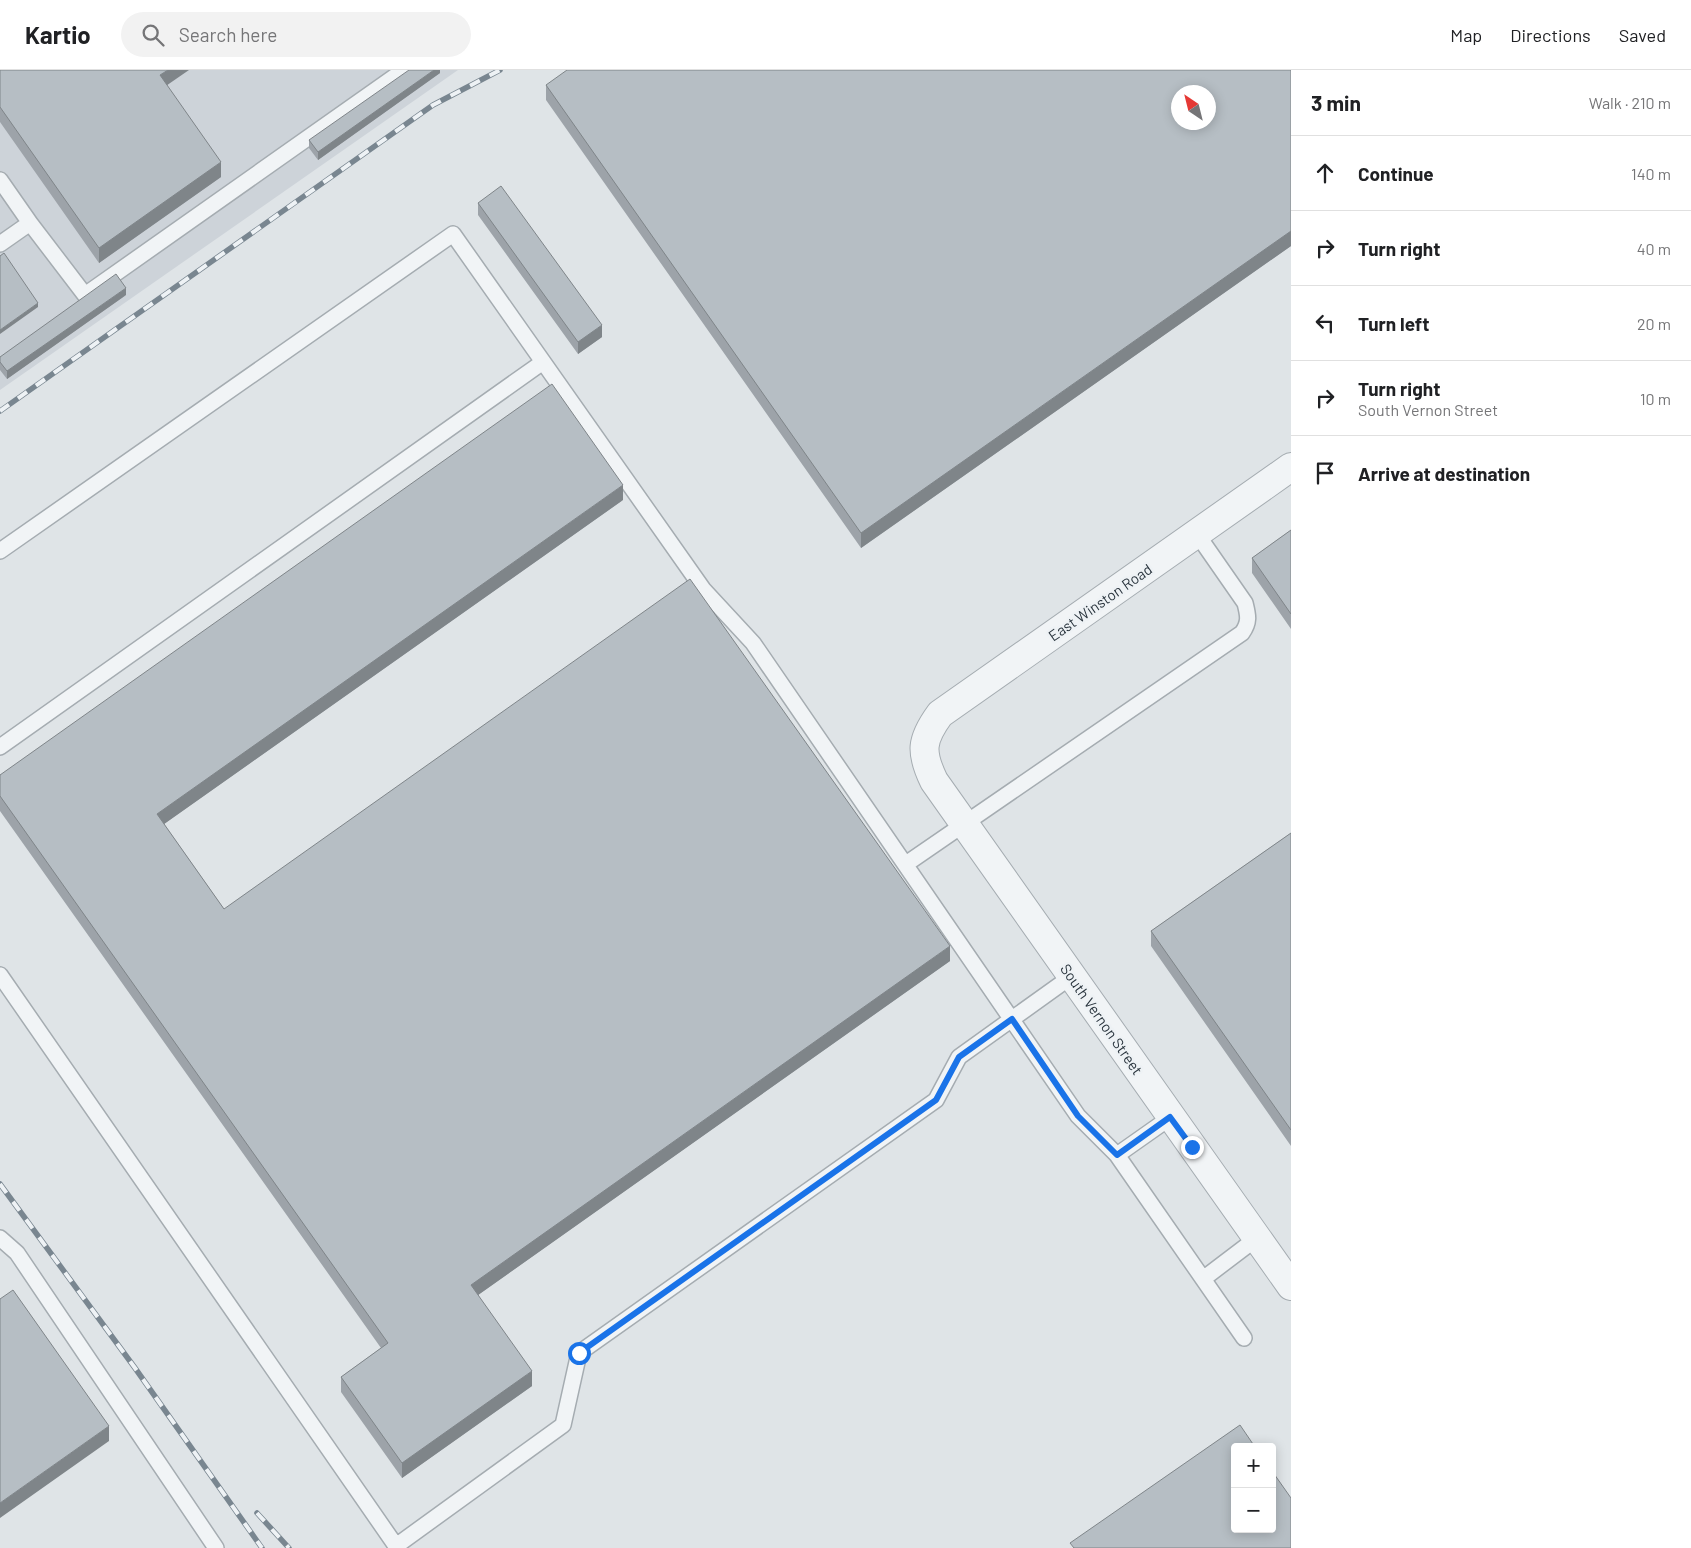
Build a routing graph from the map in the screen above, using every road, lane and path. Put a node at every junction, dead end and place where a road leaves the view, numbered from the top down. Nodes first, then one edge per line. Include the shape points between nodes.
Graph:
1 (404, 70) edge
2 (0, 180) edge
3 (30, 223) junction
4 (0, 244) edge
5 (543, 362) junction
6 (1291, 467) edge
7 (1197, 534) junction
8 (0, 551) edge
9 (0, 747) edge
10 (924, 748) joint
11 (965, 825) junction
12 (906, 864) junction
13 (0, 975) edge
14 (1072, 976) junction
15 (1012, 1019) junction
16 (1170, 1117) junction
17 (1117, 1155) junction
18 (0, 1238) edge
19 (1257, 1238) junction
20 (1202, 1279) junction
21 (1291, 1286) edge
22 (1244, 1338) dead end
23 (216, 1548) edge

1 - 3 lane via 85,295
2 - 3 lane
3 - 4 lane
5 - 8 lane via 453,234
5 - 9 lane
5 - 12 lane via 702,589 752,643
6 - 7 street, East Winston Road
7 - 10 street, East Winston Road via 940,714 929,730
7 - 11 lane via 1245,603 1247,626 1242,633
10 - 11 street, South Vernon Street via 926,764 934,781
11 - 12 lane
11 - 14 street, South Vernon Street
12 - 15 lane
13 - 15 lane via 396,1546 563,1425 579,1353 936,1100 959,1057
14 - 15 lane
14 - 16 street, South Vernon Street
15 - 17 lane via 1078,1116
16 - 17 lane
16 - 19 street, South Vernon Street
17 - 20 lane
18 - 23 lane via 17,1253
19 - 20 lane
19 - 21 street, South Vernon Street
20 - 22 lane

